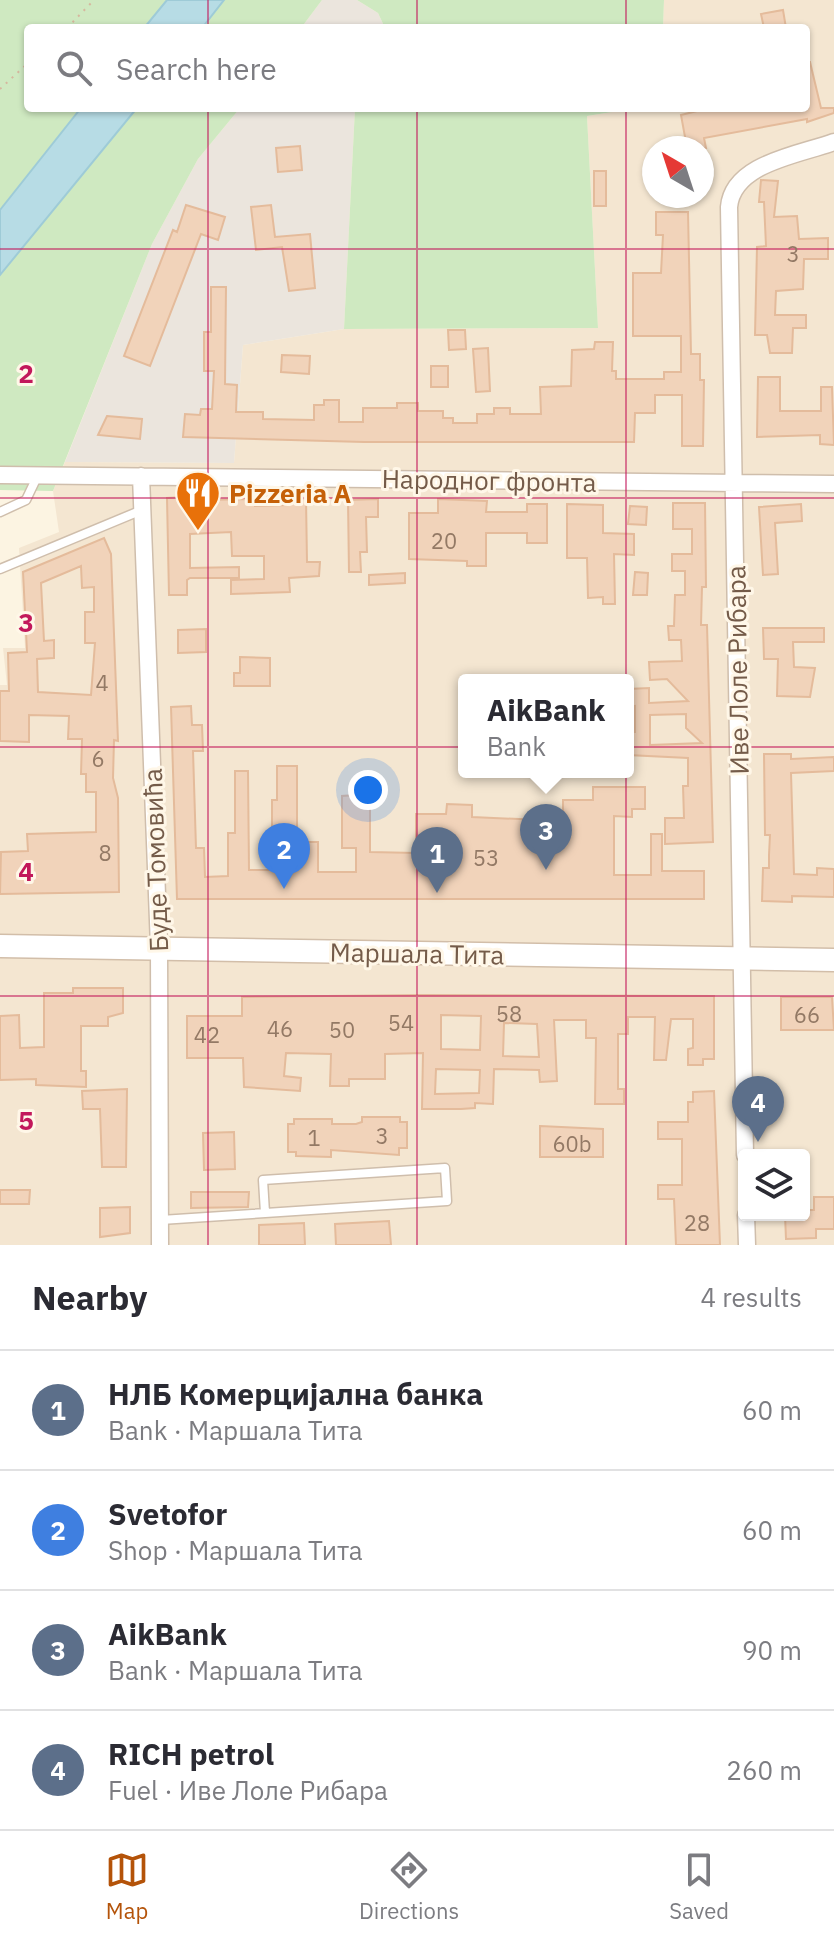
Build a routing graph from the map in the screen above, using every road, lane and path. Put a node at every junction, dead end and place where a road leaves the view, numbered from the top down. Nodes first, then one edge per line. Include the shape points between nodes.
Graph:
1 (94, 0) edge
2 (71, 24) edge
3 (24, 67) edge
4 (0, 89) edge
5 (834, 142) edge
6 (0, 475) edge
7 (38, 475) junction
8 (141, 476) junction
9 (734, 484) junction
10 (834, 484) edge
11 (142, 510) junction
12 (0, 512) edge
13 (0, 569) edge
14 (0, 946) edge
15 (159, 947) junction
16 (834, 960) edge
17 (743, 961) junction
18 (745, 1149) edge
19 (265, 1213) junction
20 (160, 1220) junction
21 (746, 1221) edge
22 (160, 1245) edge
23 (747, 1245) edge

1 - 2 path
3 - 4 path
5 - 9 street, Иве Лоле Рибара via 753,171 735,186 729,207
6 - 7 street, Народног фронта
7 - 8 street, Народног фронта
7 - 12 lane via 26,500
8 - 9 street, Народног фронта
8 - 11 street, Буде Томовића
9 - 10 street, Народног фронта
9 - 17 street, Иве Лоле Рибара
11 - 13 lane
11 - 15 street, Буде Томовића
14 - 15 street, Маршала Тита
15 - 17 street, Маршала Тита
15 - 20 street, Буде Томовића
16 - 17 street, Маршала Тита
17 - 18 street, Иве Лоле Рибара
19 - 19 lane via 447,1201 445,1168 263,1180
19 - 20 lane
20 - 22 street, Буде Томовића
21 - 23 street

